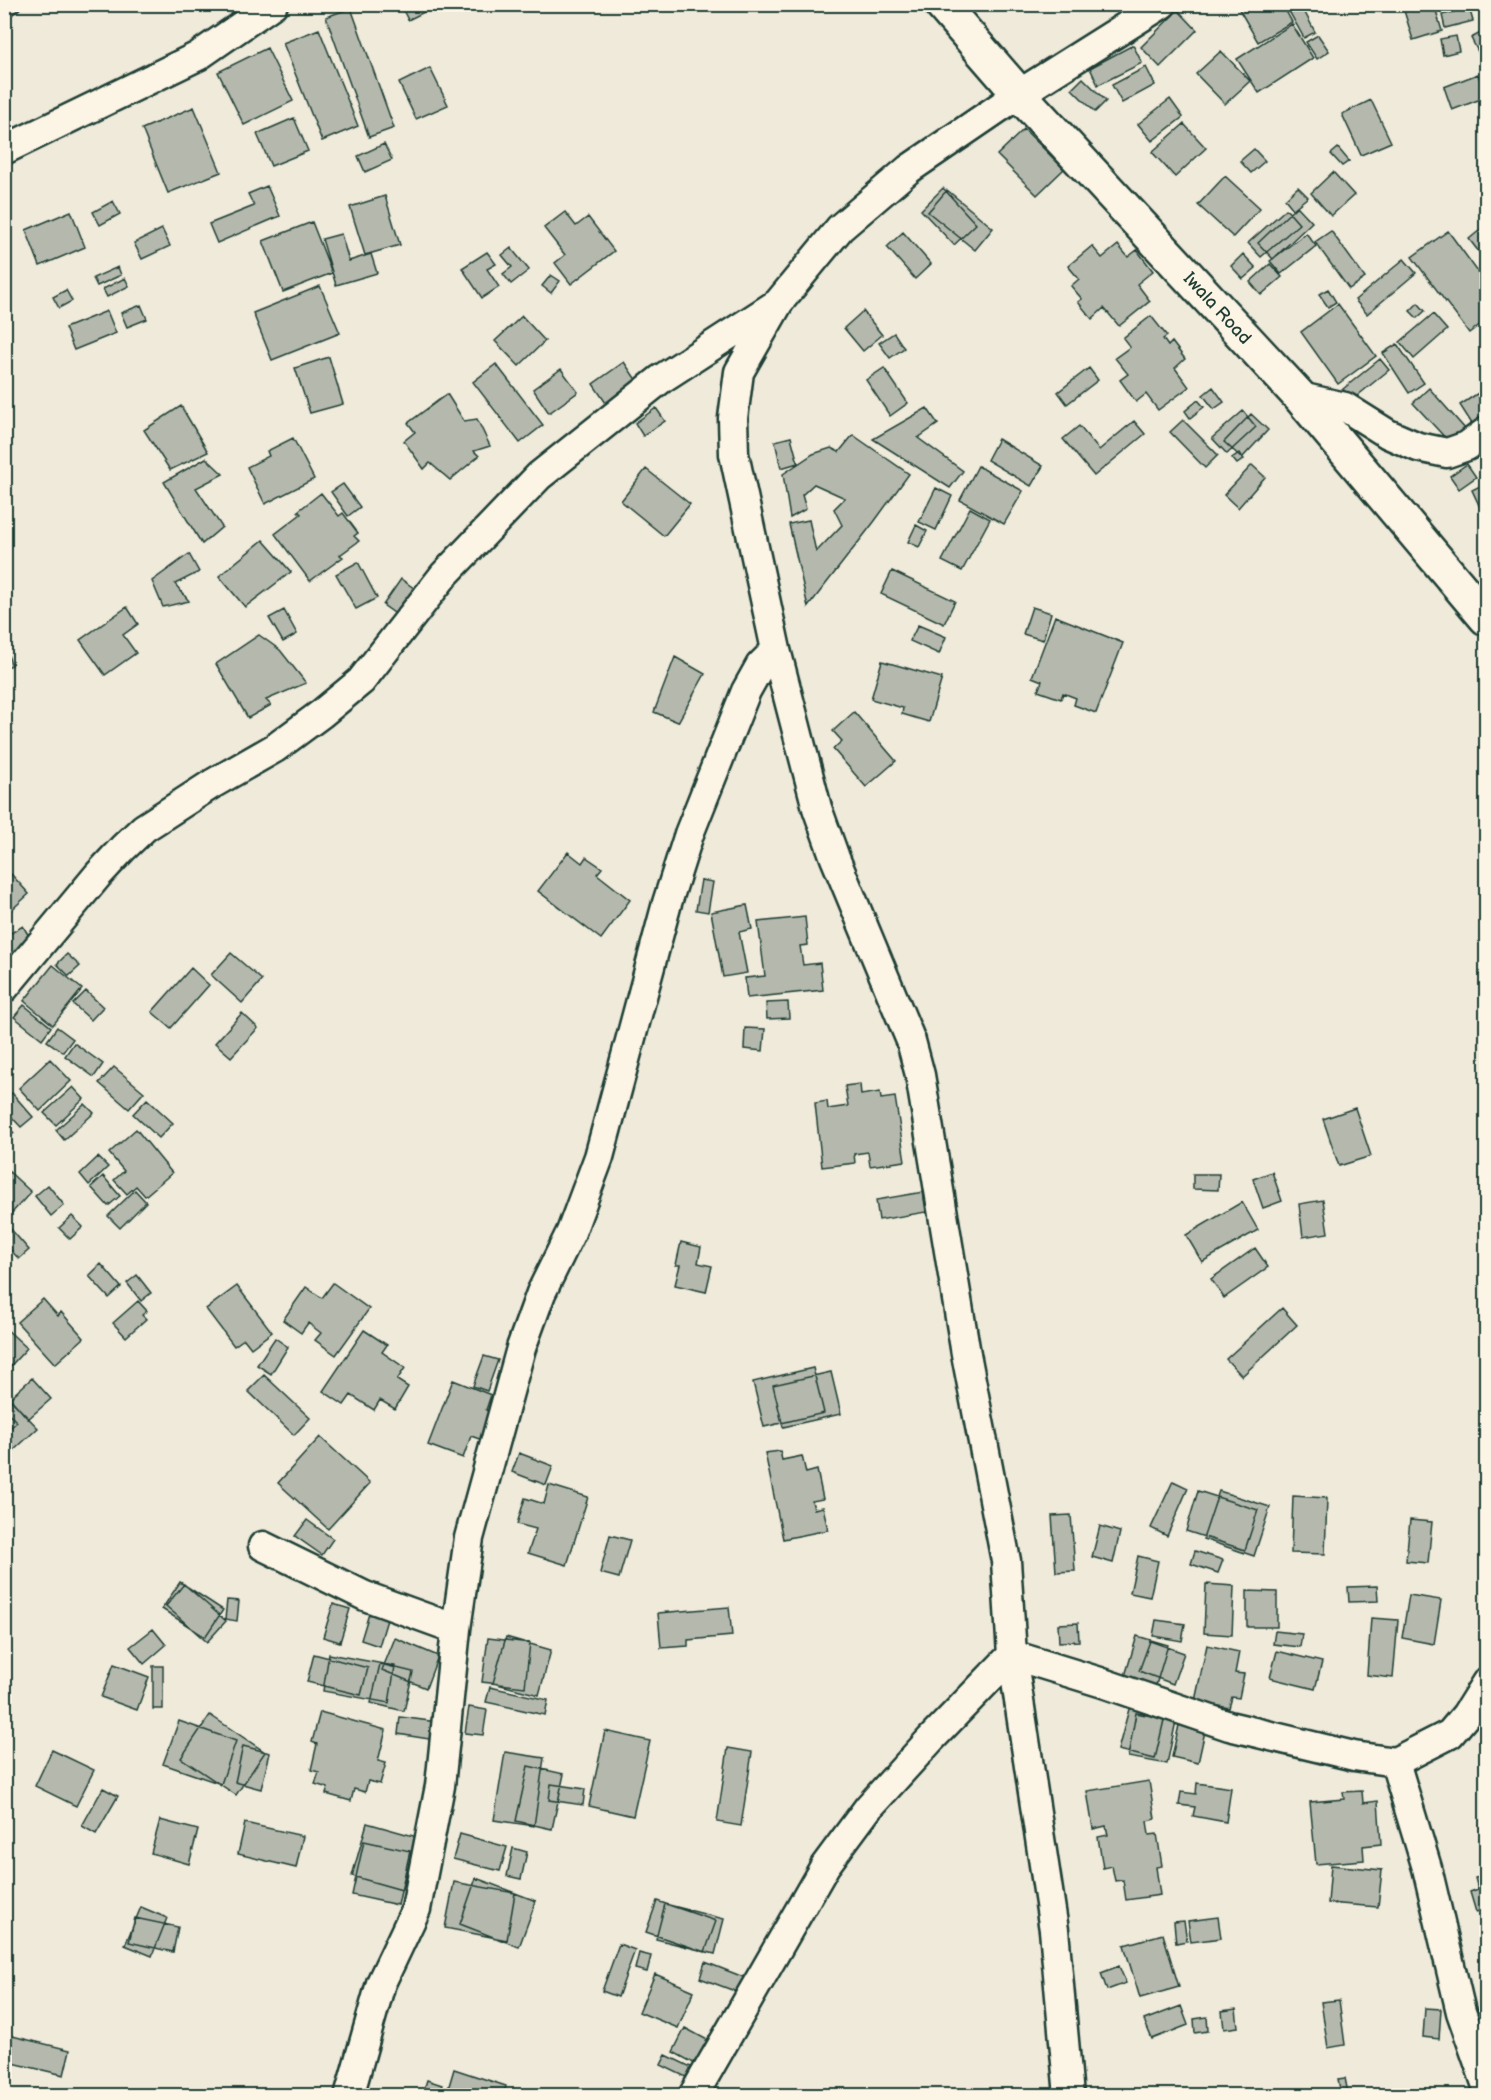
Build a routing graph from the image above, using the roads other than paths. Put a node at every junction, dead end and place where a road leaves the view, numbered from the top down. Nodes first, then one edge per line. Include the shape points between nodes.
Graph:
1 (13, 4) edge
2 (273, 4) edge
3 (940, 4) edge
4 (1162, 4) edge
5 (4, 10) edge
6 (1019, 94) junction
7 (4, 150) edge
8 (779, 302) junction
9 (1300, 397) junction
10 (1486, 432) edge
11 (1486, 618) edge
12 (776, 650) junction
13 (4, 988) edge
14 (263, 1546) dead end
15 (456, 1629) junction
16 (1012, 1655) junction
17 (1486, 1683) edge
18 (1395, 1762) junction
19 (1486, 2083) edge
20 (349, 2096) edge
21 (693, 2096) edge
22 (1069, 2096) edge

1 - 5 lane
2 - 7 street via 198,56
3 - 6 street, Iwala Road
4 - 6 street
6 - 8 street via 909,169 840,228
6 - 9 street, Iwala Road
8 - 12 street via 739,372 733,418 734,454
8 - 13 street via 661,379 539,476 444,575 361,681 275,748 144,828 105,868
9 - 10 street via 1345,407 1388,434 1418,447 1447,453 1467,446
9 - 11 street, Iwala Road
12 - 15 street via 760,666 746,692 689,834 599,1157 521,1348 469,1538
12 - 16 street via 817,808 911,1041 920,1075 966,1354 1006,1561
14 - 15 street via 365,1596
15 - 20 street via 440,1786 416,1909 381,1983
16 - 18 street via 1229,1726
16 - 21 street via 868,1808 825,1866
16 - 22 street via 1054,1930
17 - 18 street via 1449,1734
18 - 19 street via 1427,1868 1461,2012

